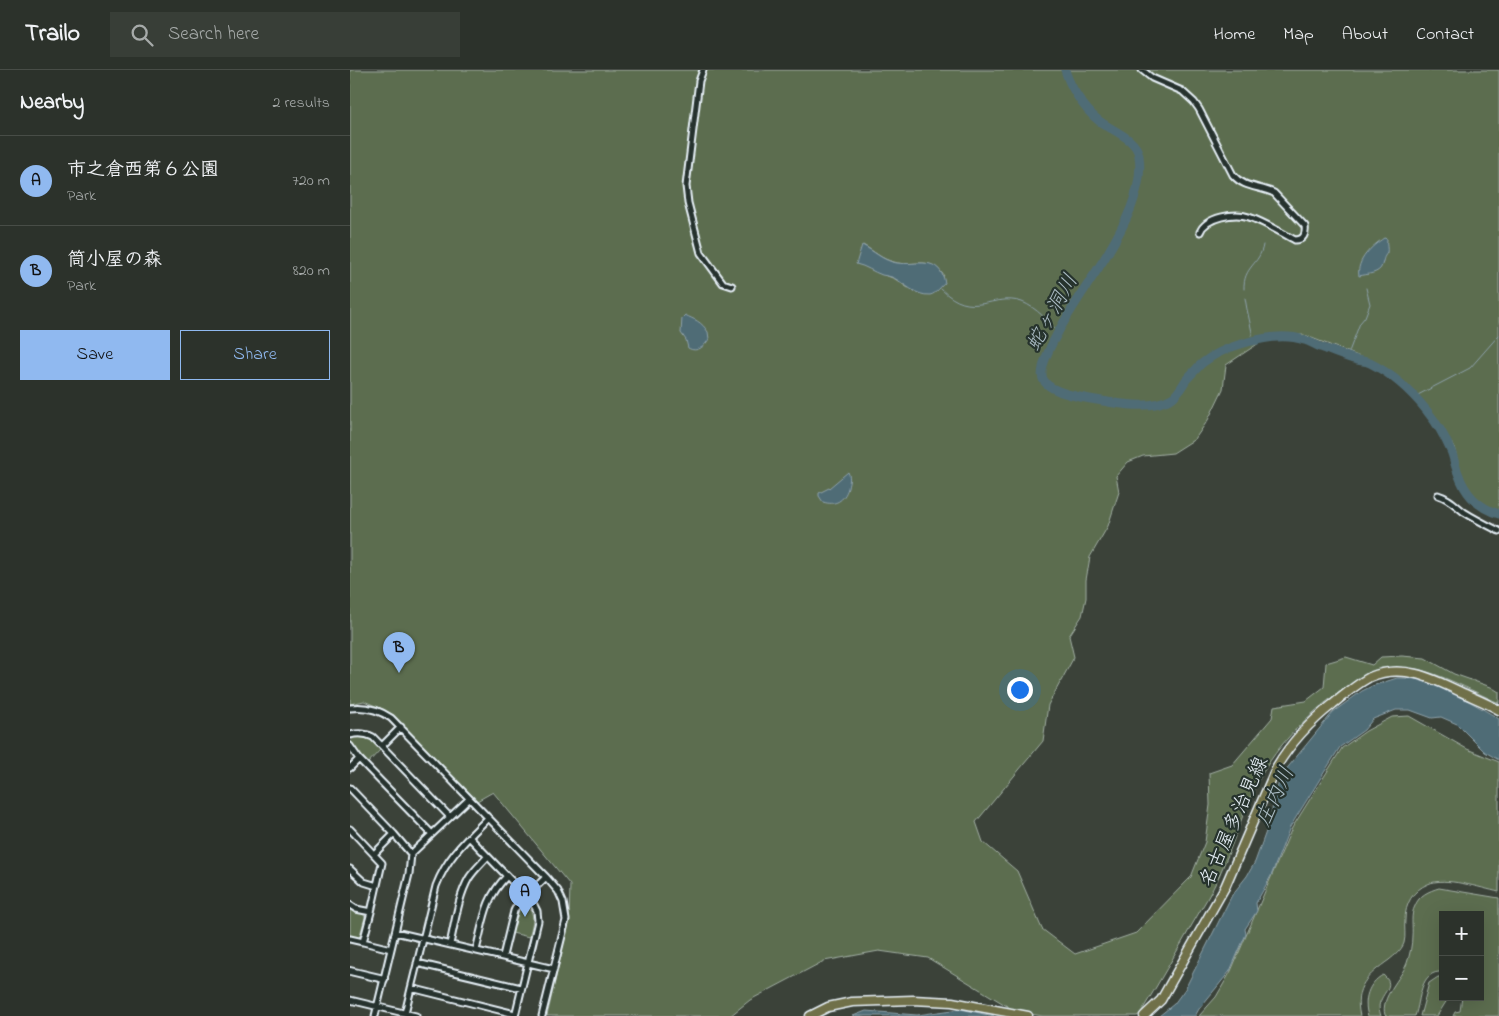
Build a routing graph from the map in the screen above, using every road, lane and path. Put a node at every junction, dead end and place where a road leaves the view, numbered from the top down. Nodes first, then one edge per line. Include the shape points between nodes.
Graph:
1 (703, 70) edge
2 (1142, 70) edge
3 (1200, 232) dead end
4 (732, 286) dead end
5 (1438, 495) dead end
6 (1499, 531) edge
7 (350, 708) edge
8 (1499, 710) edge
9 (401, 727) junction
10 (350, 735) edge
11 (350, 746) edge
12 (382, 746) junction
13 (359, 759) junction
14 (350, 768) edge
15 (350, 788) edge
16 (469, 798) junction
17 (450, 817) junction
18 (488, 818) junction
19 (350, 830) edge
20 (394, 834) junction
21 (432, 834) junction
22 (469, 837) junction
23 (374, 854) junction
24 (411, 854) junction
25 (487, 857) junction
26 (350, 869) edge
27 (507, 876) junction
28 (546, 877) junction
29 (376, 886) junction
30 (526, 896) junction
31 (350, 905) edge
32 (370, 912) junction
33 (395, 932) junction
34 (423, 937) junction
35 (350, 939) edge
36 (363, 942) junction
37 (450, 944) junction
38 (391, 949) junction
39 (476, 950) junction
40 (503, 956) junction
41 (417, 962) junction
42 (528, 962) junction
43 (554, 969) junction
44 (350, 971) edge
45 (384, 979) junction
46 (411, 988) junction
47 (522, 988) junction
48 (350, 1000) edge
49 (378, 1007) junction
50 (405, 1013) junction
51 (515, 1015) edge
52 (376, 1016) edge
53 (416, 1016) edge
54 (542, 1016) edge
55 (810, 1016) edge
56 (1028, 1016) edge
57 (1144, 1016) edge

1 - 4 street via 686,186 688,203 701,253 723,283
2 - 3 street via 1188,96 1199,109 1233,175 1247,186 1274,193 1305,226 1306,232 1304,237 1294,240 1250,217 1236,216 1213,219
5 - 6 street
7 - 9 street via 382,712
8 - 57 main road, 名古屋多治見線 via 1423,675 1405,671 1371,677 1317,717 1283,756 1225,887 1161,1000
9 - 12 street
9 - 16 street
10 - 12 street via 369,735
11 - 13 street
12 - 17 street
13 - 14 street
13 - 21 street
15 - 20 street
16 - 17 street
16 - 18 street
17 - 21 street
18 - 22 street
18 - 28 street
19 - 23 street
20 - 23 street
20 - 24 street
21 - 24 street
22 - 25 street
22 - 34 street via 449,859 440,876
23 - 29 street via 382,863
24 - 33 street via 410,874
25 - 27 street
25 - 37 street via 466,884
26 - 29 street via 364,882
27 - 30 street
27 - 39 street via 488,901
28 - 30 street
28 - 43 street via 558,891 566,920
29 - 32 street
30 - 40 street via 514,912
30 - 42 street via 537,911 538,921
31 - 32 street
32 - 36 street
33 - 34 street
33 - 38 street
34 - 37 street
34 - 41 street
35 - 36 street
36 - 38 street
37 - 39 street
38 - 45 street
39 - 40 street
40 - 42 street
41 - 46 street
41 - 47 street
42 - 43 street
42 - 47 street
43 - 54 street
44 - 45 street
45 - 49 street
46 - 50 street
46 - 51 street
47 - 51 street
48 - 49 street
49 - 50 street
49 - 52 street
50 - 53 street
55 - 56 main road via 828,1007 852,1002 912,1000 952,1002

